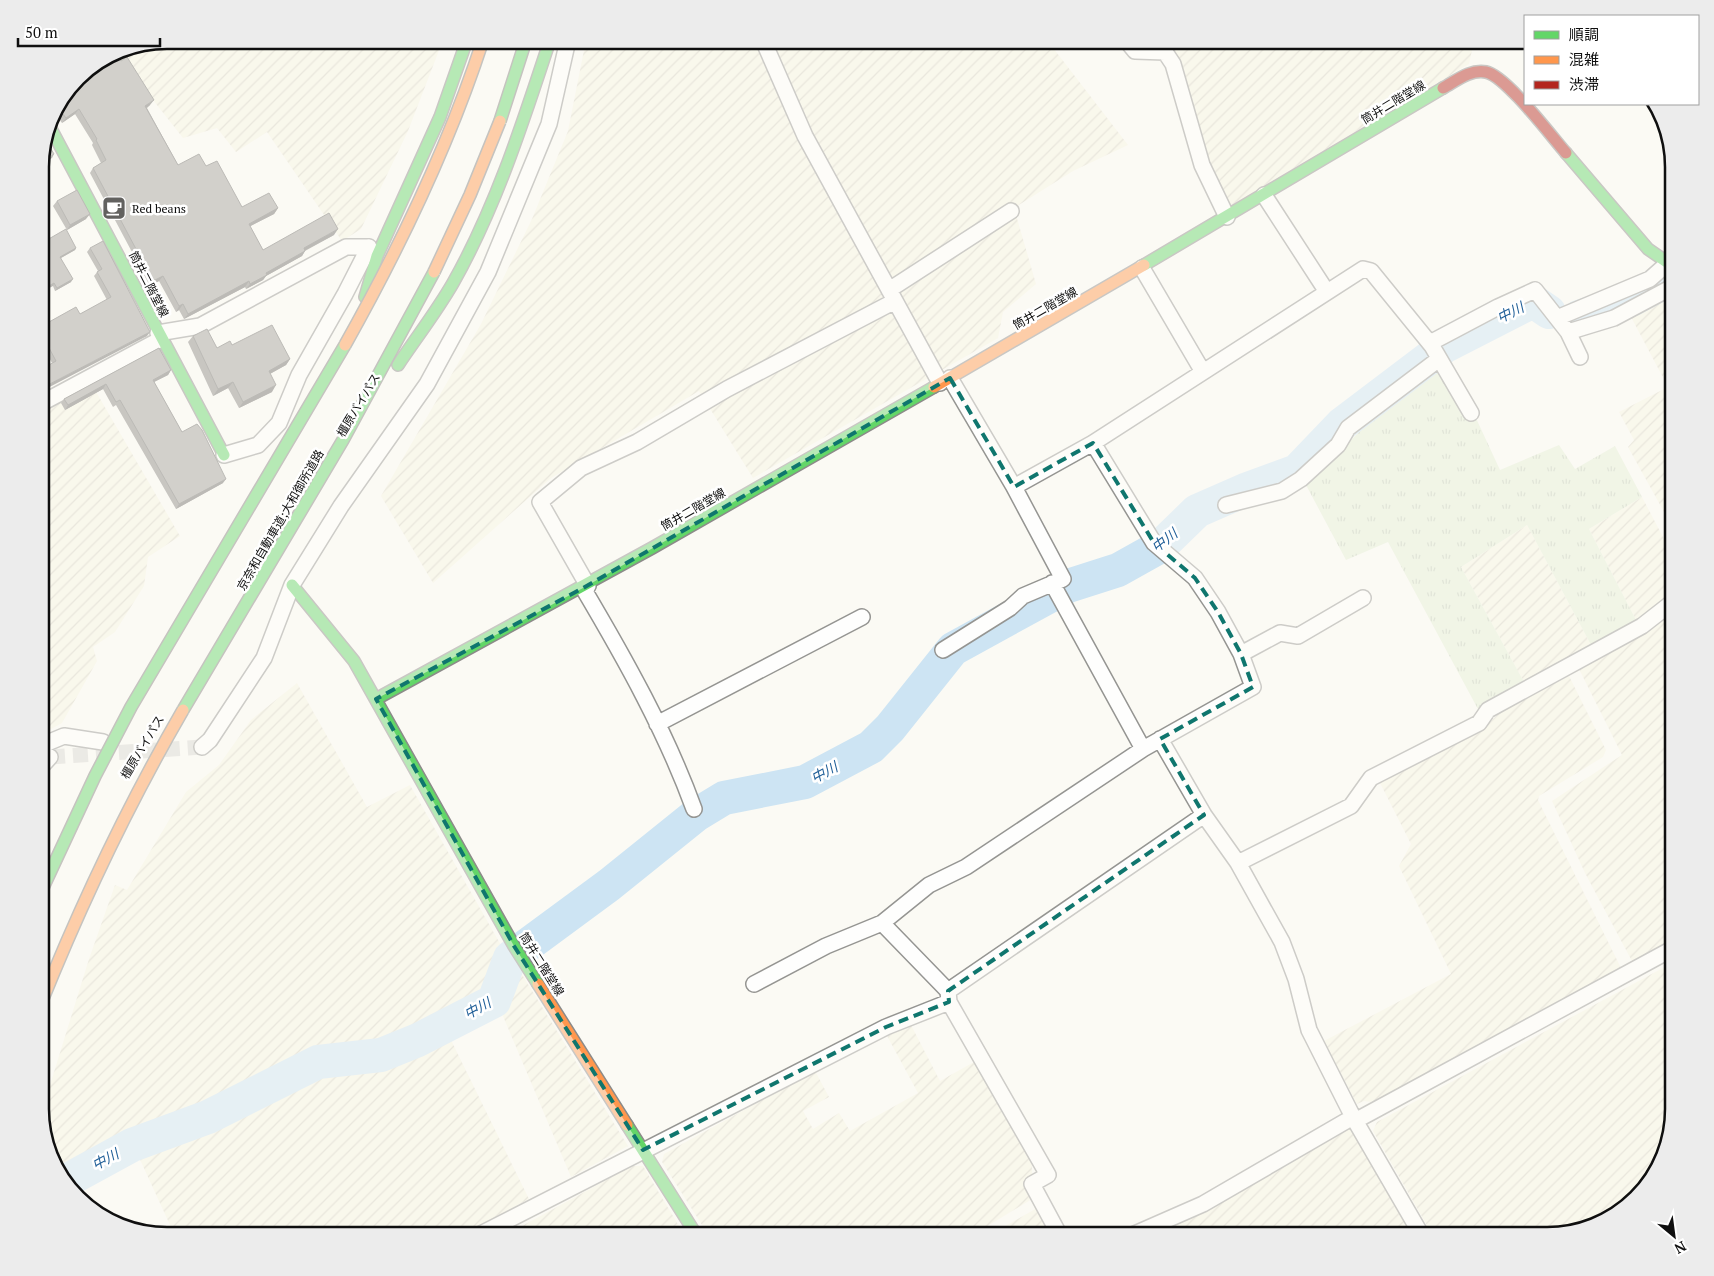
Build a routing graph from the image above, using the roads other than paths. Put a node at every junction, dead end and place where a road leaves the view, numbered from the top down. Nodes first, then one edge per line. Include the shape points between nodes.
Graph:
1 (452, 49) edge
2 (464, 49) edge
3 (480, 49) edge
4 (524, 49) edge
5 (547, 49) edge
6 (566, 49) edge
7 (767, 49) edge
8 (1133, 49) edge
9 (54, 134) edge
10 (1264, 194) junction
11 (1011, 211) dead end
12 (1227, 217) junction
13 (369, 247) junction
14 (1665, 261) edge
15 (1142, 268) junction
16 (1665, 269) edge
17 (1665, 291) edge
18 (1327, 292) junction
19 (892, 295) junction
20 (1558, 318) junction
21 (1568, 332) junction
22 (160, 336) junction
23 (1431, 344) junction
24 (1580, 357) dead end
25 (1439, 359) junction
26 (1203, 372) junction
27 (945, 381) junction
28 (49, 399) edge
29 (1470, 413) dead end
30 (1093, 443) junction
31 (224, 454) joint
32 (1014, 487) junction
33 (1226, 505) dead end
34 (1052, 583) junction
35 (292, 586) junction
36 (585, 587) junction
37 (1363, 598) dead end
38 (1665, 608) edge
39 (862, 617) dead end
40 (944, 650) dead end
41 (1241, 654) junction
42 (376, 699) junction
43 (656, 724) junction
44 (1160, 739) junction
45 (103, 742) junction
46 (202, 747) dead end
47 (1142, 748) junction
48 (49, 752) edge
49 (694, 809) dead end
50 (1204, 815) junction
51 (49, 847) edge
52 (1238, 863) junction
53 (49, 874) edge
54 (73, 899) dead end
55 (882, 923) junction
56 (58, 933) dead end
57 (1665, 953) edge
58 (49, 955) edge
59 (49, 984) edge
60 (754, 984) dead end
61 (948, 996) junction
62 (1354, 1119) junction
63 (643, 1150) junction
64 (494, 1227) edge
65 (691, 1227) edge
66 (1055, 1227) edge
67 (1151, 1227) edge
68 (1417, 1227) edge

1 - 13 street via 440,94 408,172
2 - 45 main road via 440,117 377,256 346,358
3 - 53 main road, bridge via 438,167 392,263 131,707
4 - 59 main road, 京奈和自動車道;大和御所道路, bridge via 515,81 479,175 433,276 386,365 167,738 117,830
5 - 54 main road, 橿原バイパス via 519,136 453,283 407,350 279,564 172,723 102,840
6 - 35 street via 549,124 488,272 427,384 341,506
7 - 19 street via 805,136
8 - 12 street via 1165,52 1173,64 1202,165
9 - 22 main road, 筒井二階堂線
10 - 12 main road, 筒井二階堂線
10 - 14 main road, 筒井二階堂線 via 1467,74 1486,72 1504,82 1648,249
10 - 18 street
11 - 19 street
12 - 15 main road, 筒井二階堂線
13 - 22 street via 346,247 200,326
13 - 31 street via 299,375 279,423 258,445
15 - 26 street
15 - 27 main road, 筒井二階堂線
16 - 20 street via 1650,279
17 - 21 street via 1614,318
18 - 23 street via 1363,269 1371,271
18 - 26 street
19 - 27 street
19 - 36 street via 637,442 581,468 540,502
20 - 21 street
20 - 23 street via 1535,290 1498,306
21 - 24 street
22 - 28 street
22 - 31 main road, 筒井二階堂線
23 - 25 street
25 - 29 street
25 - 33 street via 1348,428 1338,445 1301,479 1282,491
26 - 30 street
27 - 32 street
27 - 36 main road, 筒井二階堂線
30 - 32 street
30 - 41 street via 1159,548 1195,578
32 - 34 street via 1062,579
34 - 40 street via 1023,596 1010,608
34 - 47 street
35 - 42 main road, 筒井二階堂線 via 354,661
35 - 46 street via 264,658 210,740
36 - 42 main road, 筒井二階堂線
36 - 43 street via 632,672
37 - 41 street via 1298,636 1280,632
38 - 52 street via 1642,626 1488,710 1479,723 1371,778 1351,806
39 - 43 street
41 - 44 street via 1253,687
42 - 63 main road, 筒井二階堂線 via 514,946
43 - 49 street
44 - 47 street
44 - 50 street
45 - 48 street via 64,736
45 - 51 main road
47 - 55 street via 966,867 929,885
50 - 52 street
50 - 61 street
52 - 62 street via 1282,942 1296,979 1309,1030
55 - 60 street via 826,946
55 - 61 street
56 - 58 main road
57 - 62 street
61 - 63 street
61 - 66 street via 1048,1176 1032,1184
62 - 67 street via 1203,1204
62 - 68 street
63 - 64 street
63 - 65 main road, 筒井二階堂線

